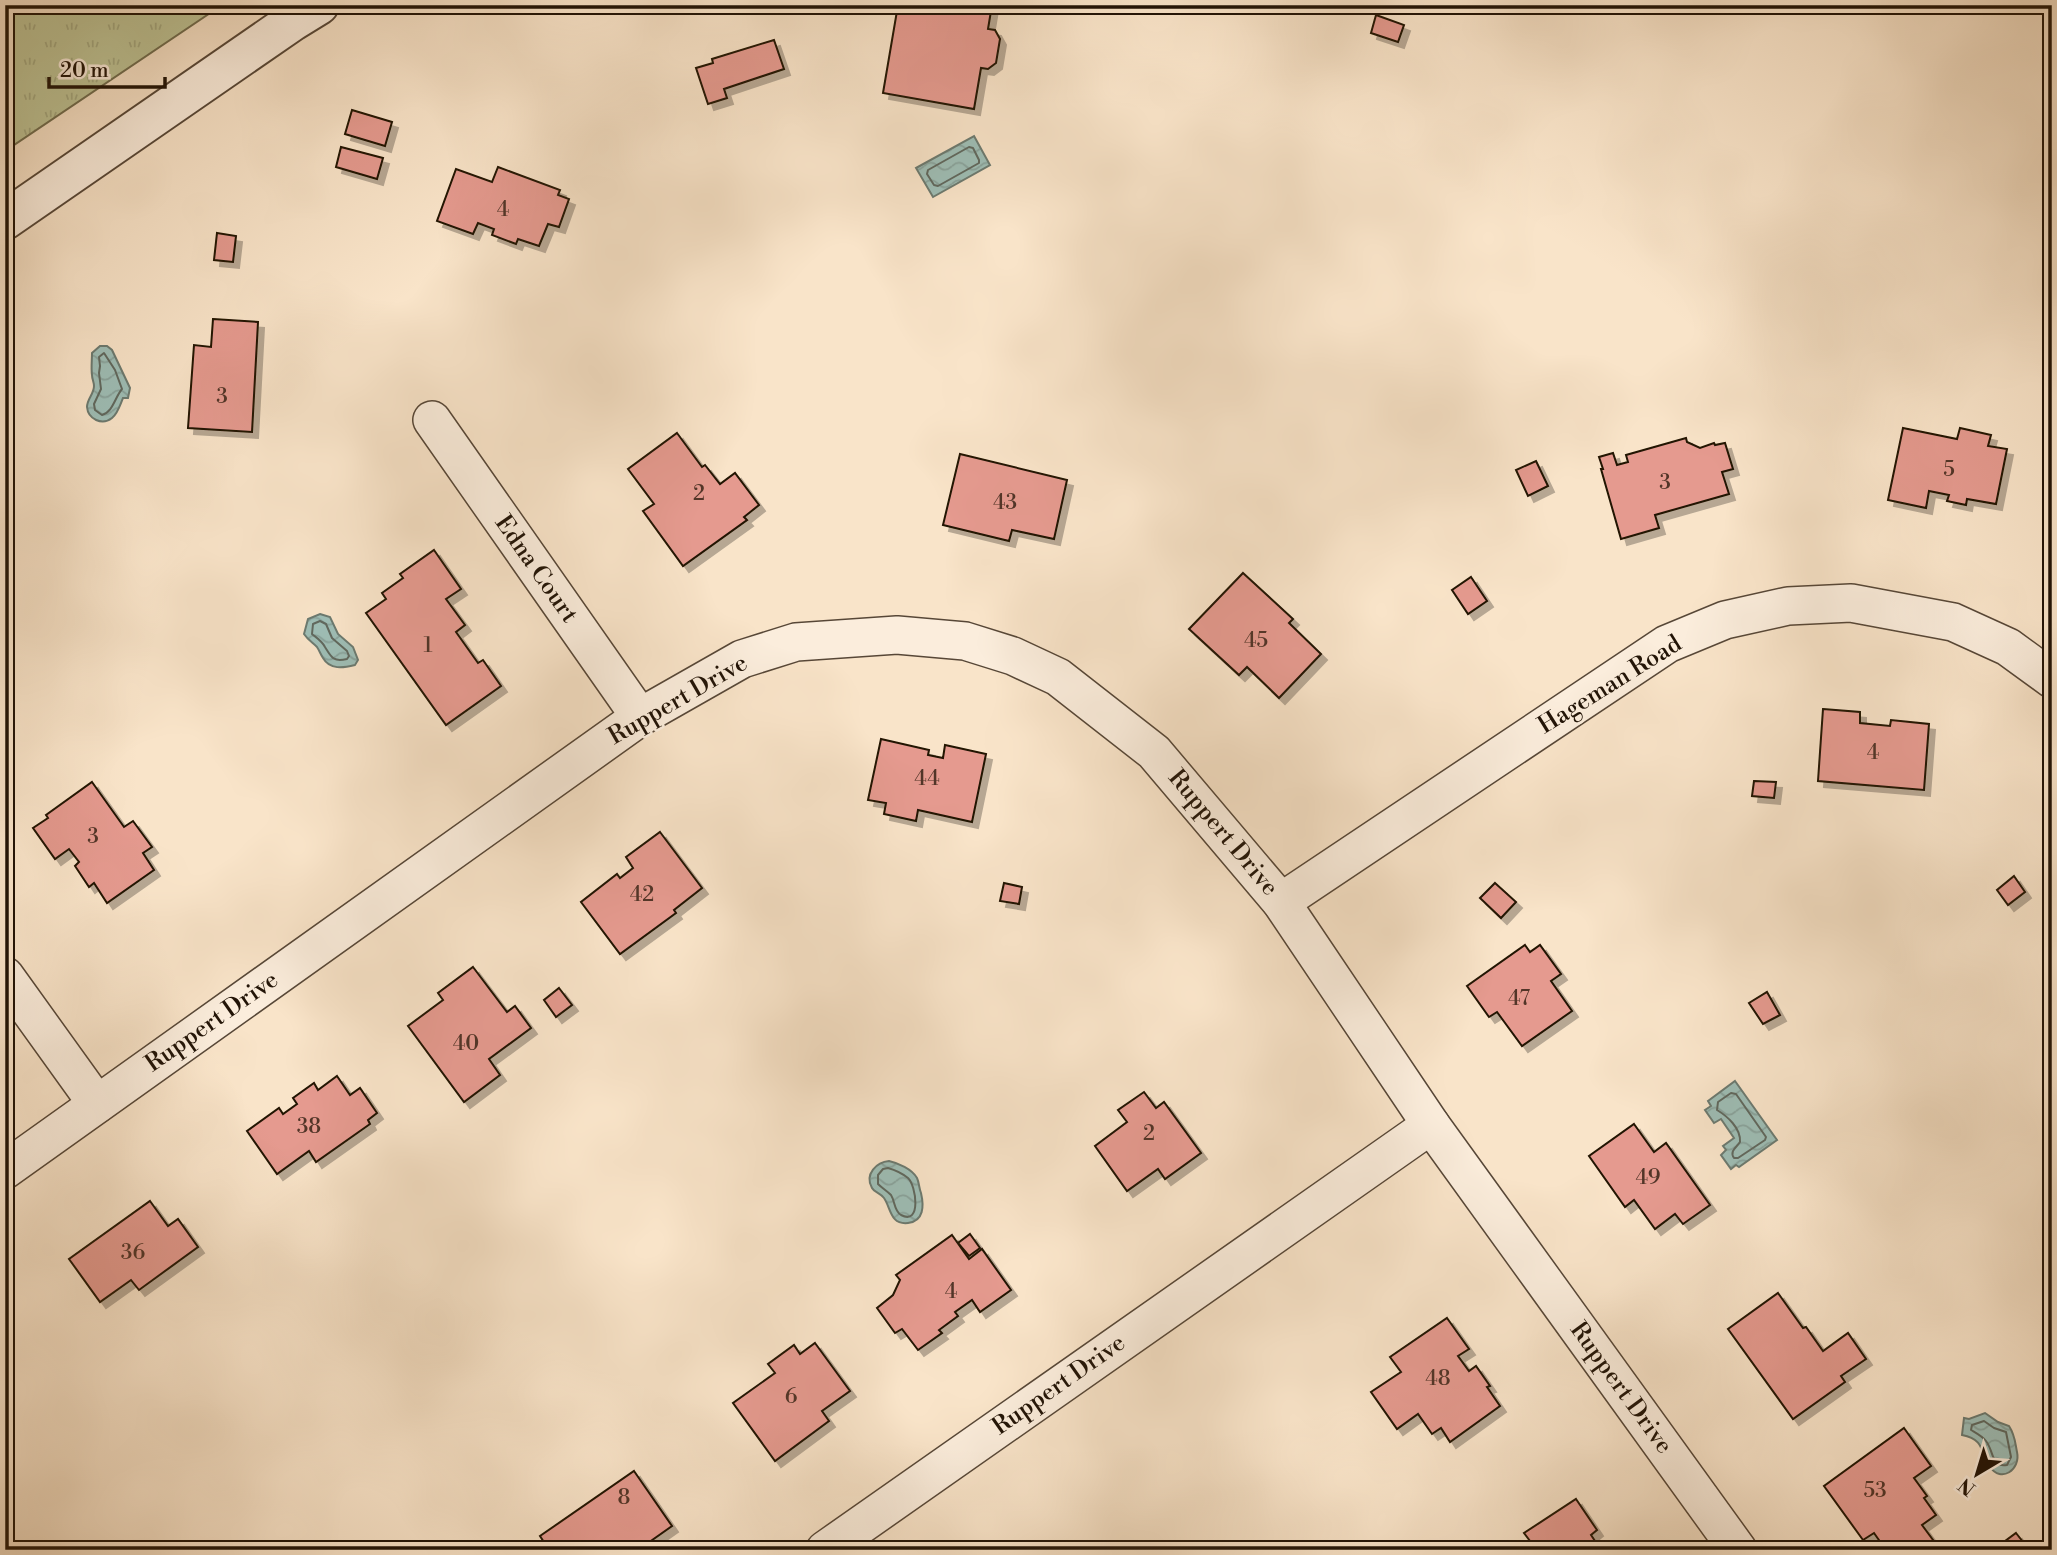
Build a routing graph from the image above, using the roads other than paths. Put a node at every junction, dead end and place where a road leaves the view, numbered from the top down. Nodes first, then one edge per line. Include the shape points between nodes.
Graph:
1 (319, 5) edge
2 (5, 220) edge
3 (432, 420) dead end
4 (2052, 679) edge
5 (640, 717) junction
6 (1281, 902) junction
7 (5, 976) edge
8 (97, 1104) junction
9 (1431, 1125) junction
10 (5, 1170) edge
11 (825, 1550) edge
12 (1738, 1550) edge

1 - 2 street
3 - 5 street, Edna Court
4 - 6 street, Hageman Road via 2008,647 1953,622 1864,605 1788,606 1725,620 1667,644
5 - 6 street, Ruppert Drive via 742,659 796,642 897,635 965,641 1058,677 1154,752
5 - 8 street, Ruppert Drive
6 - 9 street, Ruppert Drive
7 - 8 street
8 - 10 street, Ruppert Drive
9 - 11 street, Ruppert Drive
9 - 12 street, Ruppert Drive

